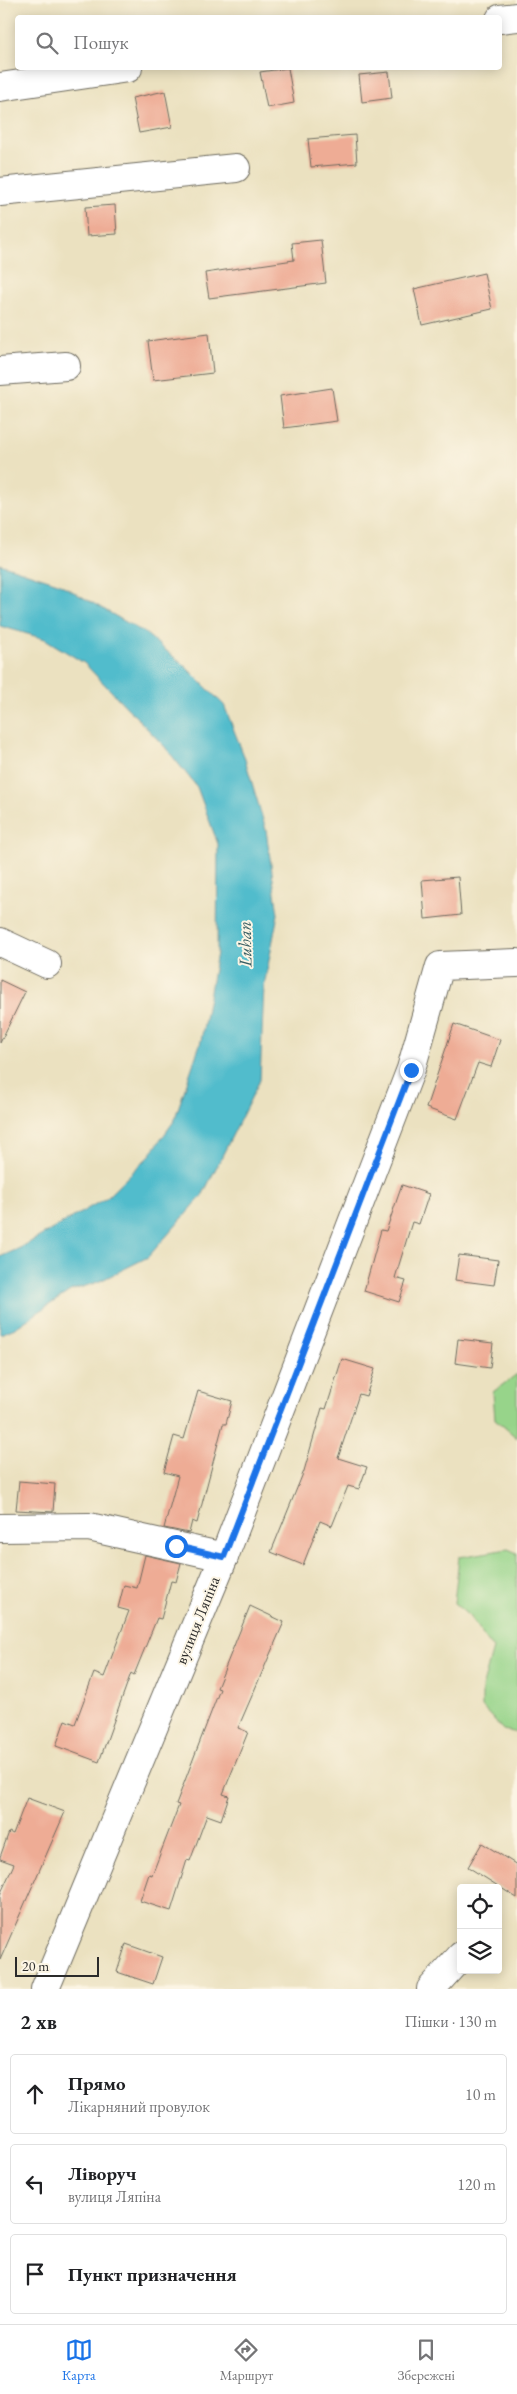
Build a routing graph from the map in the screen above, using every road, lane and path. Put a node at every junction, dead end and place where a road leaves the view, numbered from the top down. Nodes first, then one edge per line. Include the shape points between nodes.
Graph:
1 (517, 17) edge
2 (502, 19) edge
3 (115, 70) edge
4 (0, 87) edge
5 (236, 168) dead end
6 (0, 192) edge
7 (66, 366) dead end
8 (0, 371) edge
9 (0, 942) edge
10 (517, 963) edge
11 (47, 964) dead end
12 (0, 1528) edge
13 (224, 1557) junction
14 (457, 1960) edge
15 (45, 1989) edge
16 (431, 1989) edge

1 - 2 street
3 - 4 street
5 - 6 street
7 - 8 street
9 - 11 street
10 - 13 street, вулиця Ляпіна via 440,966 411,1070
12 - 13 street via 89,1526
13 - 15 street, вулиця Ляпіна
14 - 16 street

